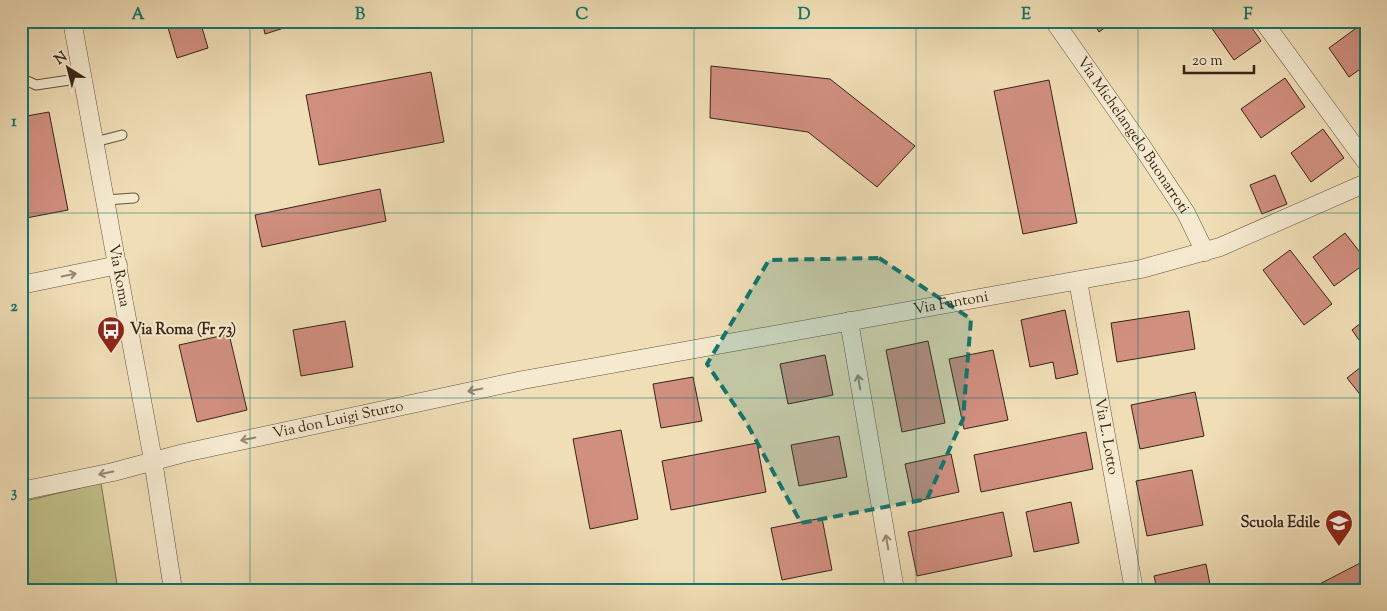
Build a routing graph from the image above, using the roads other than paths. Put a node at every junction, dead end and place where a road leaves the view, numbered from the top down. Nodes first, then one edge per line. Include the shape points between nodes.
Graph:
1 (72, 21) edge
2 (1054, 21) edge
3 (1263, 21) edge
4 (21, 78) edge
5 (83, 78) junction
6 (122, 135) dead end
7 (95, 142) junction
8 (1366, 162) edge
9 (1366, 183) edge
10 (134, 198) dead end
11 (106, 200) junction
12 (1205, 252) junction
13 (118, 265) junction
14 (1078, 281) junction
15 (21, 284) edge
16 (849, 322) junction
17 (523, 380) joint
18 (153, 460) junction
19 (21, 490) edge
20 (173, 590) edge
21 (895, 590) edge
22 (1134, 590) edge

1 - 5 street, Via Roma
2 - 12 street, Via Michelangelo Buonarroti via 1186,213
3 - 8 street
4 - 5 lane via 36,85
5 - 7 street, Via Roma
6 - 7 lane
7 - 11 street, Via Roma
9 - 12 street, Via Fantoni
10 - 11 lane
11 - 13 street, Via Roma
12 - 14 street, Via Fantoni
15 -> 13 street
13 - 18 street, Via Roma
14 - 16 street, Via Fantoni
14 - 22 street, Via L. Lotto
16 - 17 street, Via Fantoni
21 -> 16 street
17 -> 18 street, Via don Luigi Sturzo
18 -> 19 street, Via don Luigi Sturzo via 113,472
18 - 20 street, Via Roma

